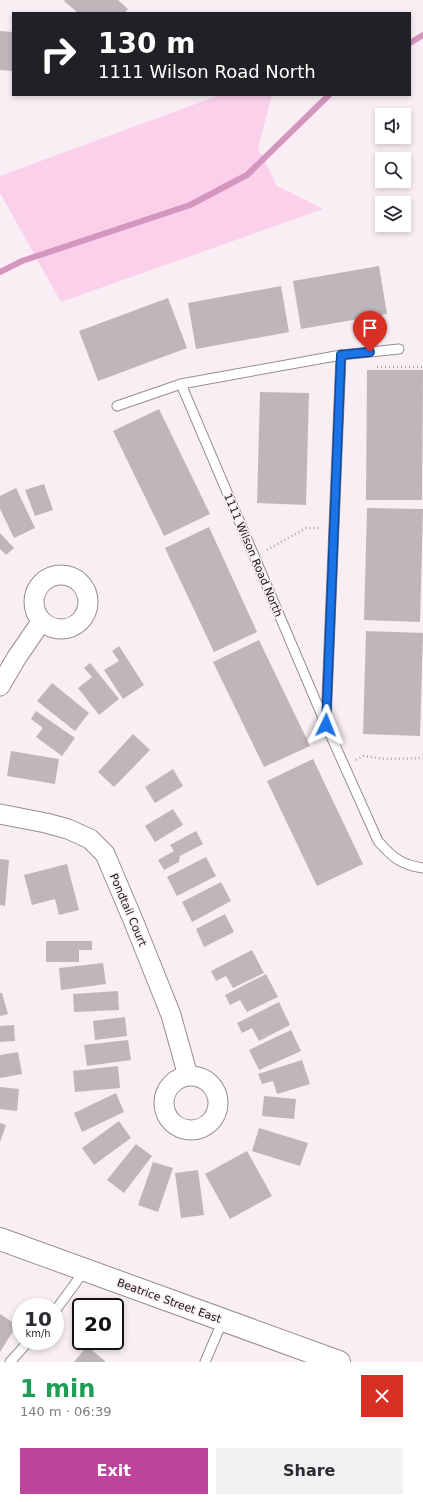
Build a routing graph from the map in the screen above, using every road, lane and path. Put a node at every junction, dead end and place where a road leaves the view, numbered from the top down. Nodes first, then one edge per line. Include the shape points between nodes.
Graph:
1 (399, 349) dead end
2 (341, 355) junction
3 (423, 367) edge
4 (340, 368) junction
5 (181, 384) junction
6 (117, 406) dead end
7 (334, 528) junction
8 (254, 557) junction
9 (40, 622) dead end
10 (0, 686) edge
11 (326, 725) junction
12 (423, 758) edge
13 (345, 767) junction
14 (0, 814) edge
15 (423, 868) edge
16 (188, 1076) dead end
17 (0, 1239) edge
18 (85, 1270) junction
19 (64, 1299) edge
20 (223, 1320) junction
21 (21, 1350) edge
22 (10, 1362) edge
23 (205, 1362) edge
24 (339, 1362) edge

1 - 2 lane
2 - 4 lane, 1111 Wilson Road North
2 - 5 lane
3 - 4 path
4 - 7 lane, 1111 Wilson Road North
5 - 6 lane
5 - 8 lane, 1111 Wilson Road North
7 - 8 path via 306,528
7 - 11 lane, 1111 Wilson Road North
8 - 11 lane, 1111 Wilson Road North
9 - 10 street
11 - 13 lane, 1111 Wilson Road North
12 - 13 path via 385,759 363,756
13 - 15 lane, 1111 Wilson Road North via 378,841 391,856 410,866
14 - 16 street, Pondtail Court via 68,829 90,839 105,854 171,1015
17 - 18 street, Beatrice Street East
18 - 19 lane
18 - 20 street, Beatrice Street East
20 - 23 lane
20 - 24 street, Beatrice Street East
21 - 22 lane

